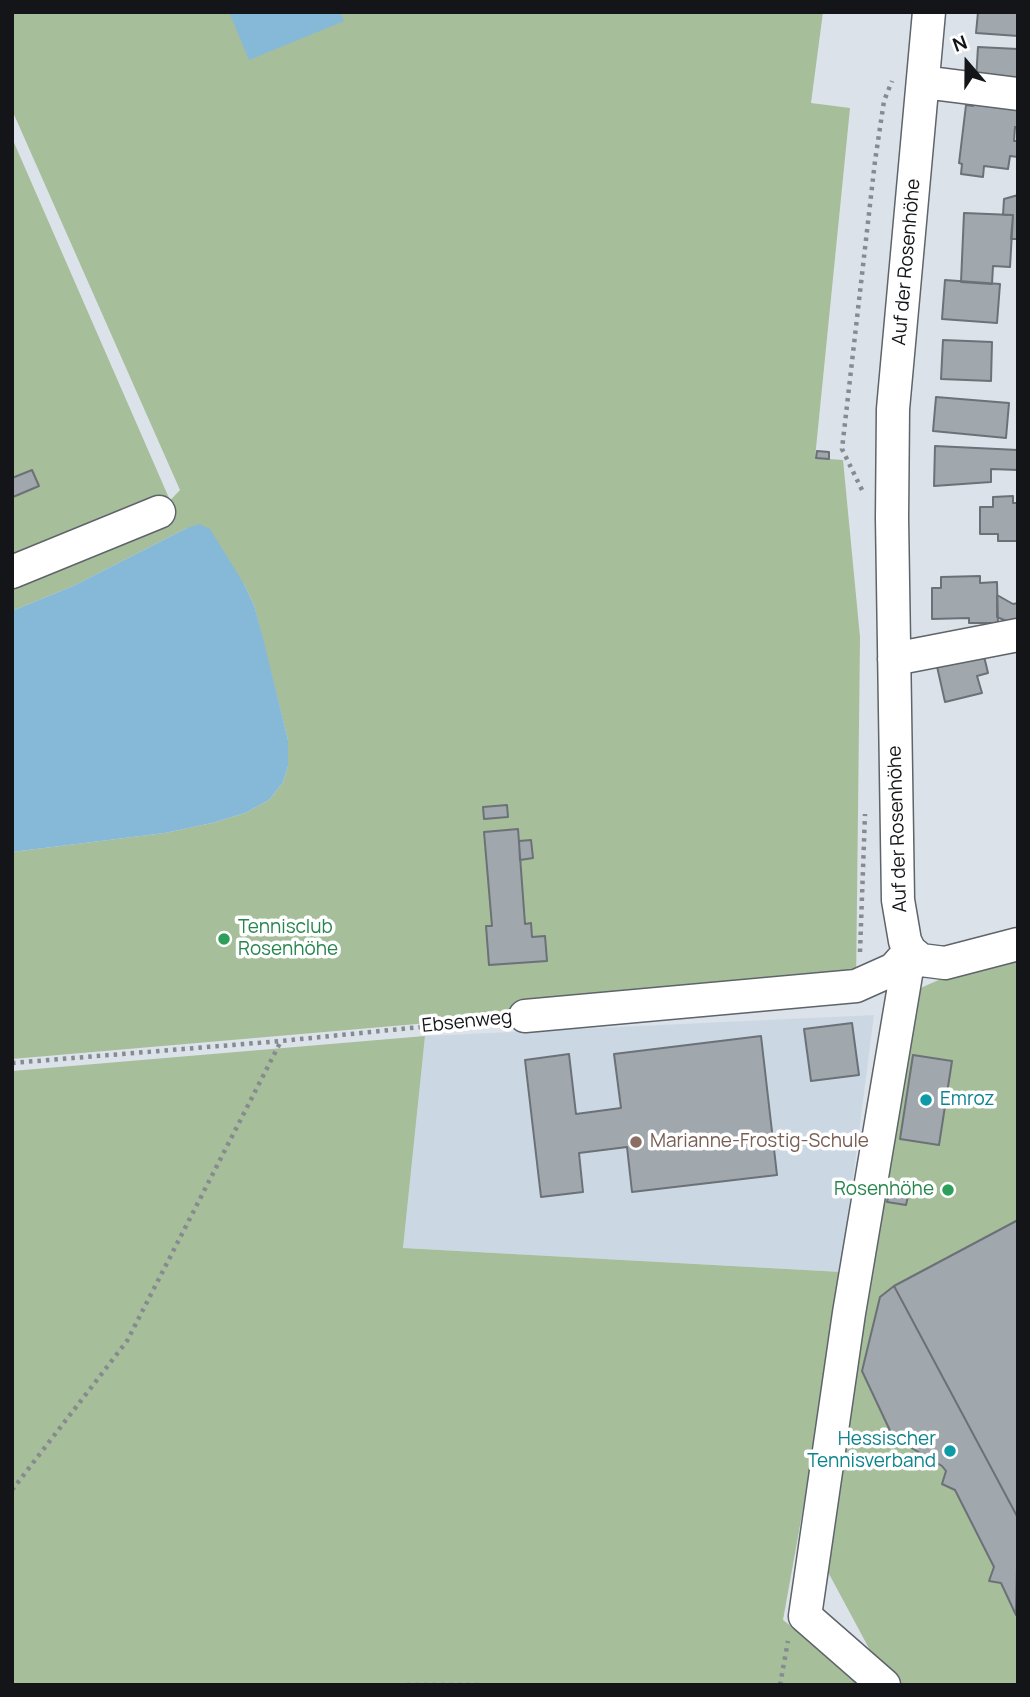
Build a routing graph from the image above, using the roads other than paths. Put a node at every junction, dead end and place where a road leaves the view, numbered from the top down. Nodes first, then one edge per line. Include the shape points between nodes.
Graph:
1 (929, 12) edge
2 (923, 82) junction
3 (1018, 94) edge
4 (159, 512) dead end
5 (12, 572) edge
6 (1018, 635) edge
7 (894, 659) junction
8 (1018, 944) edge
9 (910, 951) junction
10 (525, 1016) road end
11 (884, 1685) edge

1 - 2 street, Auf der Rosenhöhe
2 - 3 street
2 - 7 street, Auf der Rosenhöhe via 893,409
4 - 5 street
6 - 7 street
7 - 9 street, Auf der Rosenhöhe via 898,900
8 - 9 street via 945,963 921,960
9 - 10 street, Ebsenweg via 894,970 856,986
9 - 11 street, Auf der Rosenhöhe via 849,1313 805,1616

